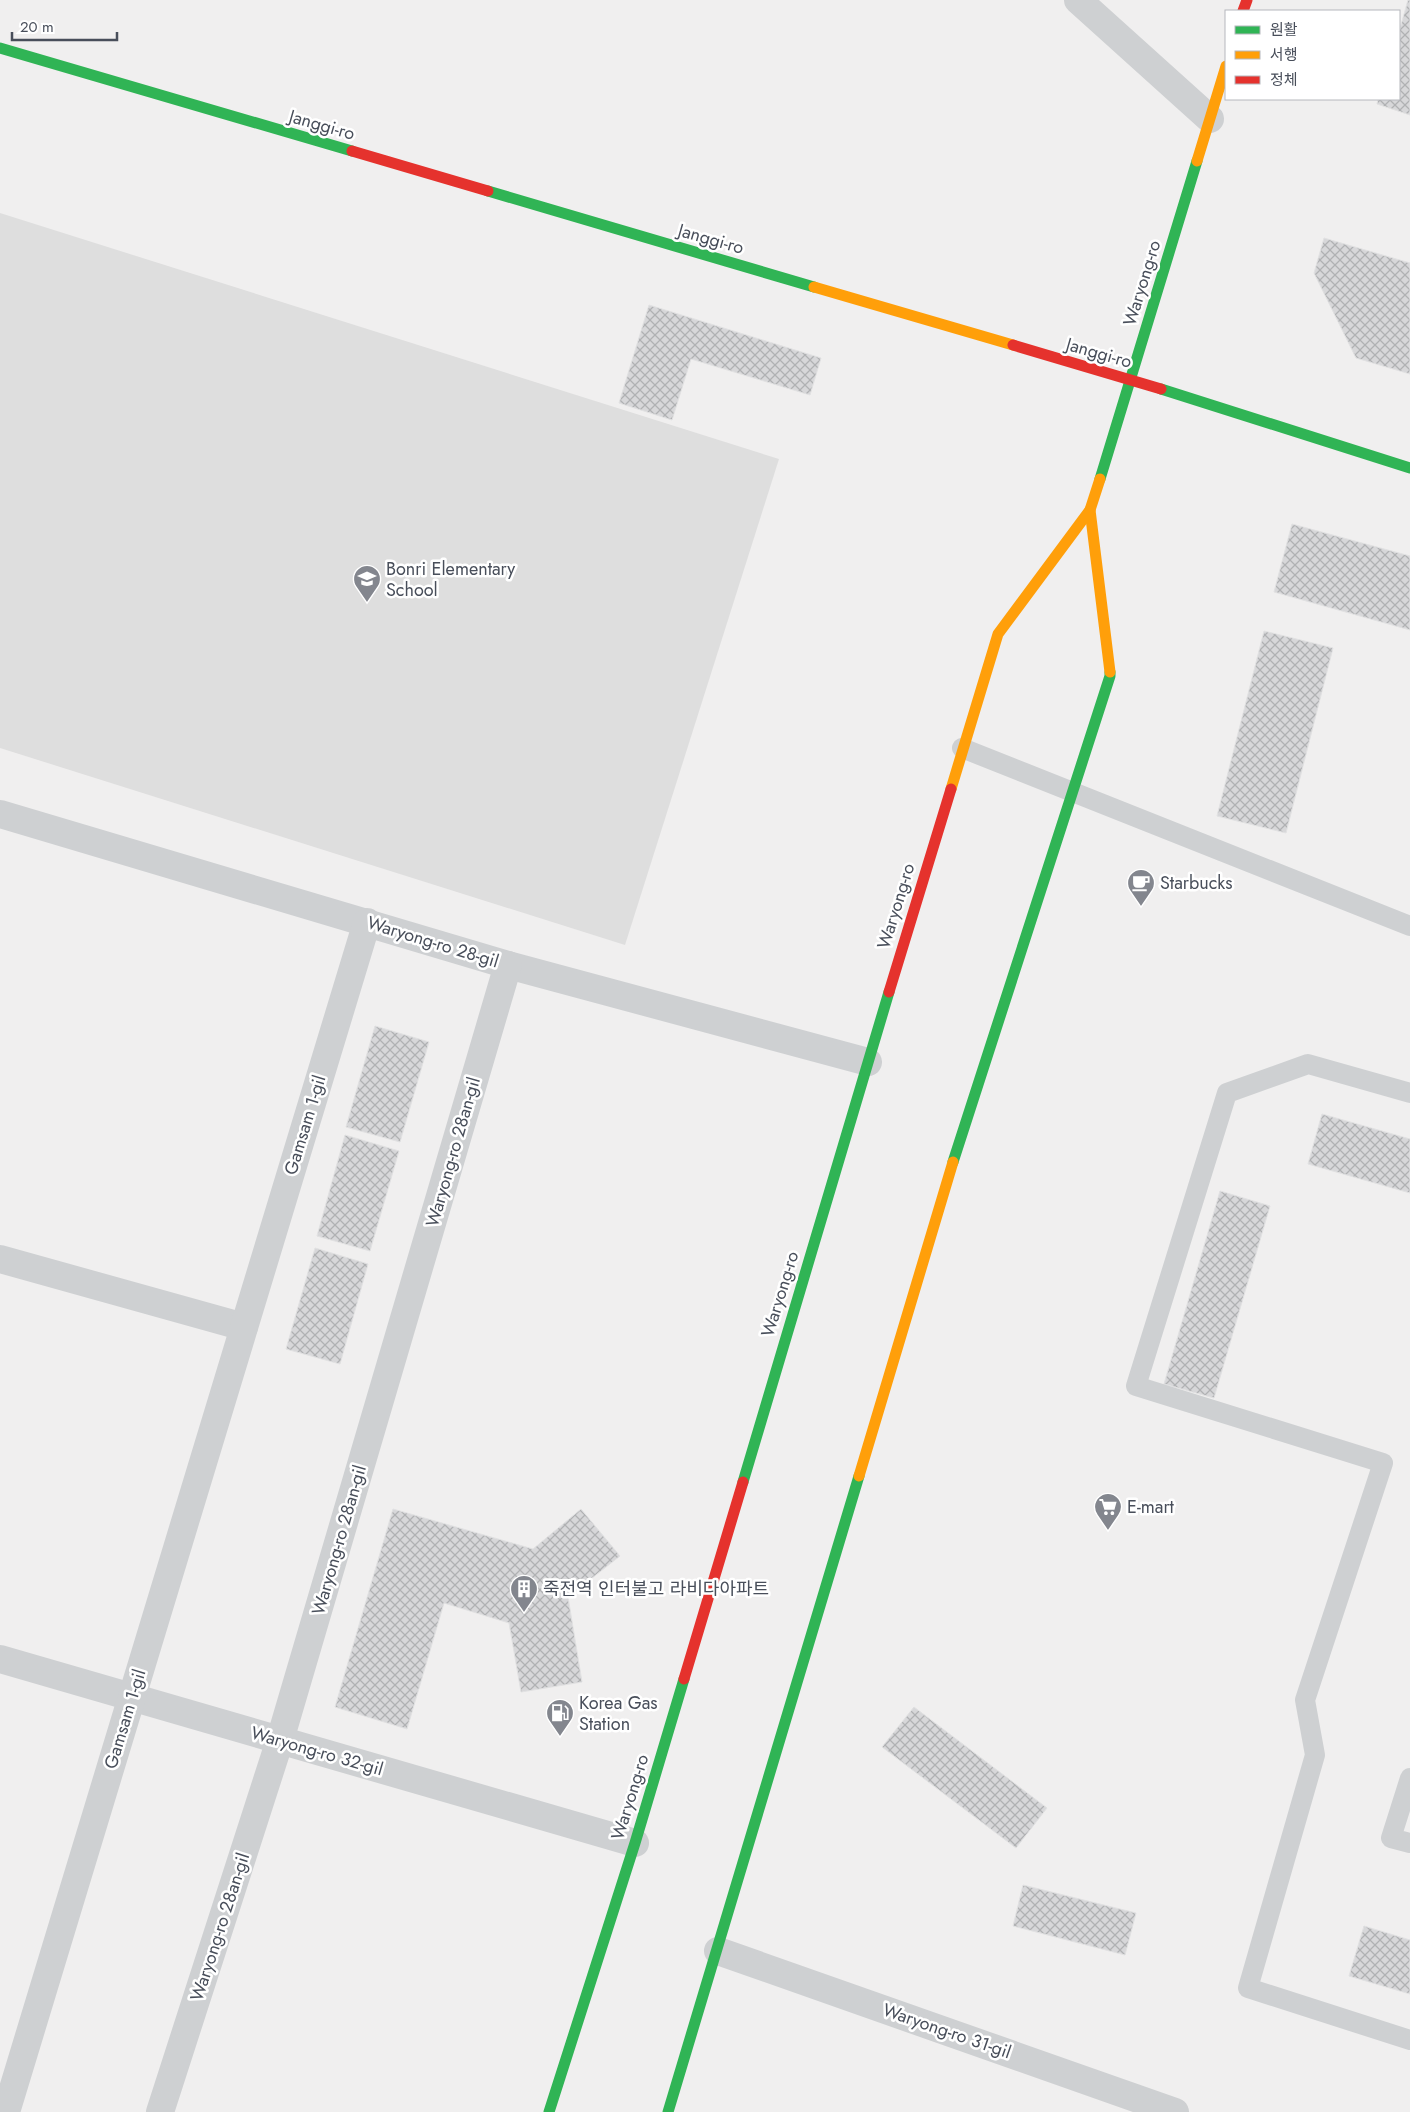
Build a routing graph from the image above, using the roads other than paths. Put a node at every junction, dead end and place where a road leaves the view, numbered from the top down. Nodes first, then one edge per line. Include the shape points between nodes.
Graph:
1 (1078, 0) edge
2 (0, 48) edge
3 (1225, 69) edge
4 (1210, 119) junction
5 (1131, 380) junction
6 (1410, 468) edge
7 (1090, 510) junction
8 (962, 748) junction
9 (1073, 792) junction
10 (0, 814) edge
11 (367, 922) junction
12 (1410, 926) edge
13 (508, 965) junction
14 (868, 1062) junction
15 (1410, 1093) edge
16 (0, 1258) edge
17 (244, 1327) junction
18 (0, 1659) edge
19 (132, 1697) junction
20 (280, 1740) junction
21 (1410, 1778) edge
22 (635, 1843) junction
23 (1410, 1843) edge
24 (718, 1951) junction
25 (1410, 2040) edge
26 (6, 2112) edge
27 (160, 2112) edge
28 (550, 2112) edge
29 (668, 2112) edge
30 (1175, 2112) edge

1 - 4 street
2 - 5 main road, Janggi-ro
3 - 4 main road, Waryong-ro
4 - 5 main road, Waryong-ro
5 - 6 main road, Janggi-ro
5 - 7 main road, Waryong-ro
7 - 8 main road, Waryong-ro via 998,634
7 - 9 main road, Waryong-ro via 1110,676
8 - 9 lane
8 - 14 main road, Waryong-ro
9 - 12 lane
9 - 24 main road, Waryong-ro via 971,1103
10 - 11 street, Waryong-ro 28-gil
11 - 13 street, Waryong-ro 28-gil
11 - 17 street, Gamsam 1-gil
13 - 14 street, Waryong-ro 28-gil
13 - 20 street, Waryong-ro 28an-gil
14 - 22 main road, Waryong-ro
15 - 25 lane via 1308,1064 1227,1093 1136,1386 1382,1463 1305,1700 1315,1755 1248,1988
16 - 17 street
17 - 19 street, Gamsam 1-gil
18 - 19 street, Waryong-ro 32-gil
19 - 20 street, Waryong-ro 32-gil
19 - 26 street, Gamsam 1-gil
20 - 22 street, Waryong-ro 32-gil
20 - 27 street, Waryong-ro 28an-gil
21 - 23 lane via 1391,1838
22 - 28 main road, Waryong-ro
24 - 29 main road, Waryong-ro
24 - 30 street, Waryong-ro 31-gil

